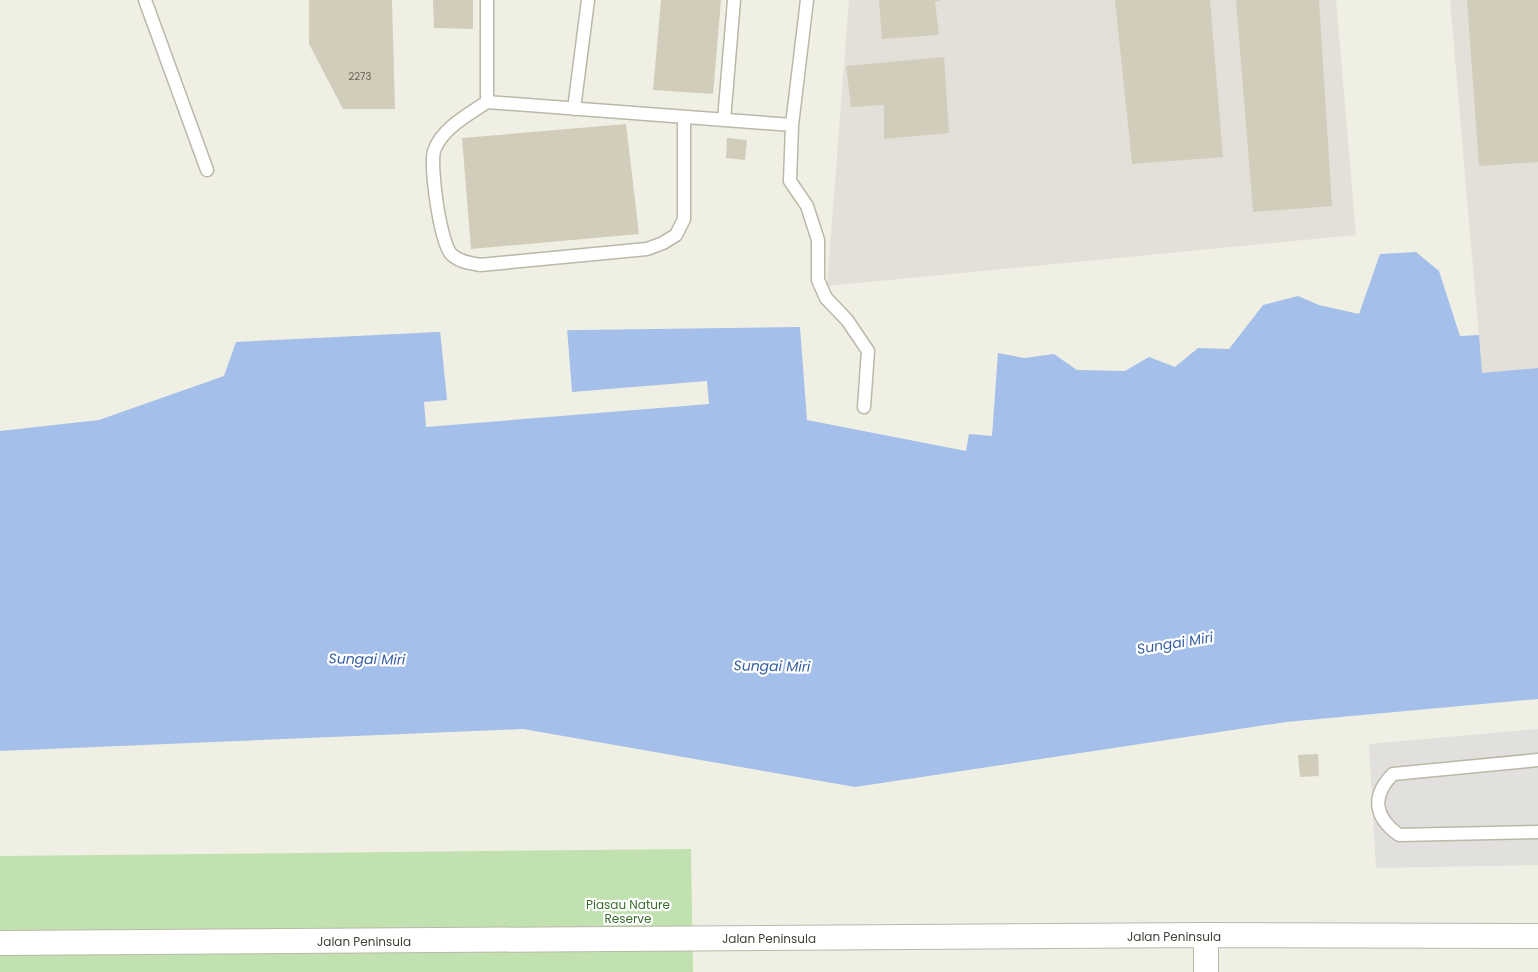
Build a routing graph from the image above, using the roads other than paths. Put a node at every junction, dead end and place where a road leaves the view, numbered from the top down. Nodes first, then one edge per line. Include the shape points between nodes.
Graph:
1 (145, 0) edge
2 (487, 0) edge
3 (588, 0) edge
4 (734, 0) edge
5 (808, 0) edge
6 (487, 102) junction
7 (574, 109) junction
8 (684, 117) junction
9 (724, 120) junction
10 (792, 125) junction
11 (207, 170) dead end
12 (864, 407) dead end
13 (1538, 760) edge
14 (1538, 832) edge
15 (1206, 935) junction
16 (1538, 936) edge
17 (0, 943) edge
18 (1206, 972) edge

1 - 11 lane
2 - 6 lane
3 - 7 lane
4 - 9 lane
5 - 10 lane
6 - 7 lane
6 - 8 lane via 458,121 434,151 434,181 444,241 451,254 462,262 480,265 647,249 676,235 684,219
7 - 8 lane
8 - 9 lane
9 - 10 lane
10 - 12 lane via 790,181 807,206 818,240 818,280 826,298 847,320 868,351
13 - 14 lane via 1393,774 1382,785 1378,796 1380,816 1399,836
15 - 16 street, Jalan Peninsula
15 - 17 street, Jalan Peninsula
15 - 18 street

